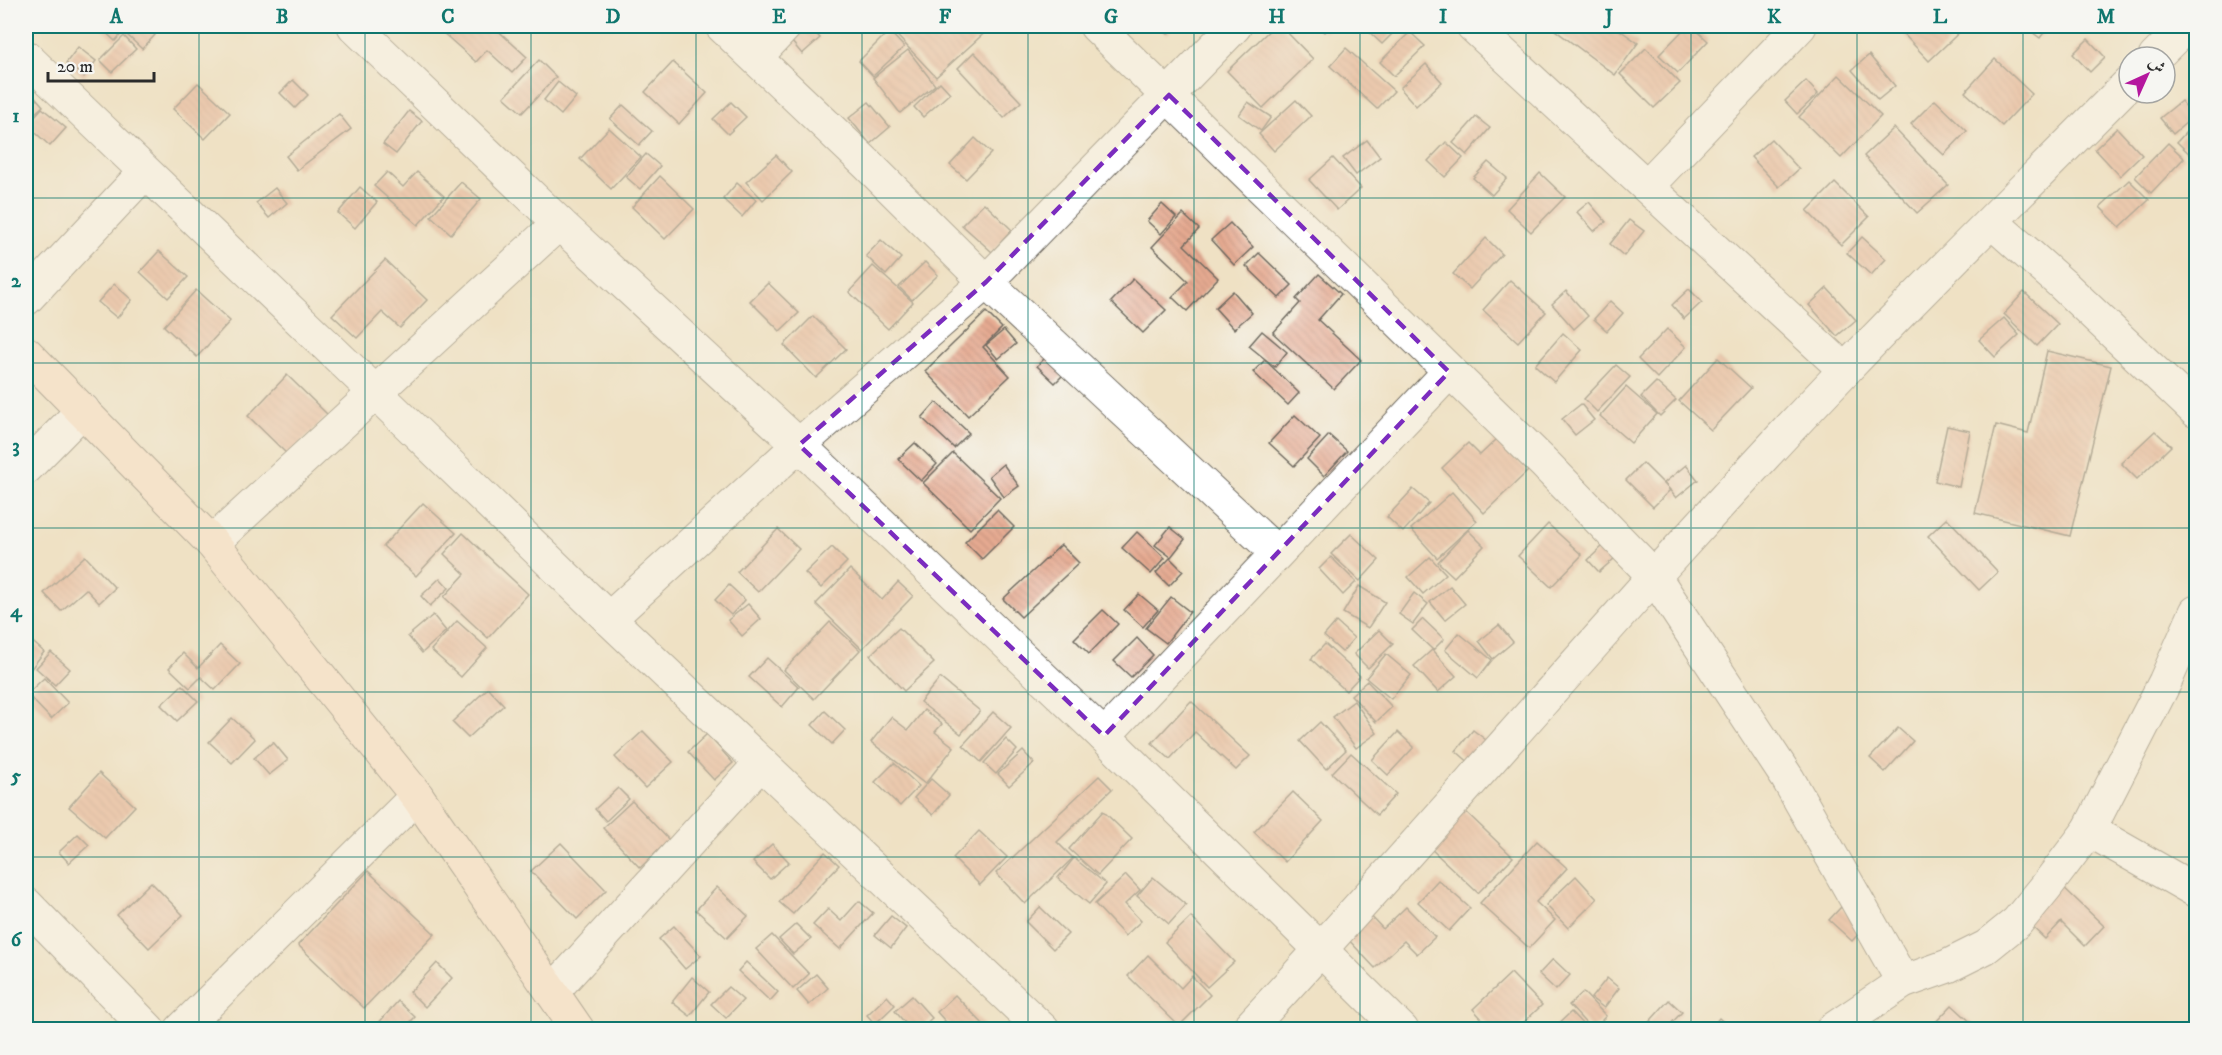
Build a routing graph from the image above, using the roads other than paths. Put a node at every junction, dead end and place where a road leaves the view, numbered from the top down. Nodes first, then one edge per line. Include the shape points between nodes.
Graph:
1 (354, 26) edge
2 (722, 26) edge
3 (784, 26) edge
4 (1096, 26) edge
5 (1235, 26) edge
6 (1473, 26) edge
7 (1800, 26) edge
8 (2186, 26) edge
9 (2167, 45) edge
10 (26, 57) edge
11 (756, 57) junction
12 (1169, 95) junction
13 (2117, 95) edge
14 (145, 172) junction
15 (1647, 186) junction
16 (1992, 222) junction
17 (559, 223) junction
18 (986, 282) junction
19 (26, 299) edge
20 (26, 353) edge
21 (1845, 370) junction
22 (1449, 372) junction
23 (376, 393) junction
24 (83, 410) junction
25 (2196, 411) edge
26 (800, 445) junction
27 (26, 468) edge
28 (212, 543) junction
29 (1277, 553) junction
30 (1654, 576) junction
31 (2196, 612) edge
32 (609, 619) junction
33 (1104, 736) junction
34 (761, 763) junction
35 (417, 796) junction
36 (2089, 830) junction
37 (2196, 891) edge
38 (26, 904) edge
39 (1321, 950) junction
40 (1903, 982) junction
41 (552, 992) junction
42 (148, 1029) edge
43 (181, 1029) edge
44 (578, 1029) edge
45 (1043, 1029) edge
46 (1247, 1029) edge
47 (1402, 1029) edge
48 (1832, 1029) edge

1 - 17 street
2 - 11 street
3 - 11 street
4 - 12 street
5 - 12 street
6 - 15 street
7 - 15 street
8 - 9 street
10 - 14 street
11 - 18 street
12 - 18 street
12 - 22 street
13 - 16 street
14 - 19 street
14 - 23 street
15 - 21 street
16 - 21 street
16 - 25 street
17 - 23 street
17 - 26 street
18 - 26 street
18 - 29 street
20 - 24 street
21 - 30 street
22 - 29 street
22 - 30 street
23 - 28 street
23 - 32 street
24 - 27 street
24 - 28 street
26 - 32 street
26 - 33 street
28 - 35 street
29 - 33 street
30 - 39 street
30 - 40 street via 1788,779
31 - 36 street
32 - 34 street
33 - 39 street
34 - 41 street
34 - 45 street
35 - 41 street
35 - 43 street
36 - 37 street
36 - 40 street via 2017,922 1948,966
38 - 42 street
39 - 46 street
39 - 47 street
40 - 48 street
41 - 44 street

